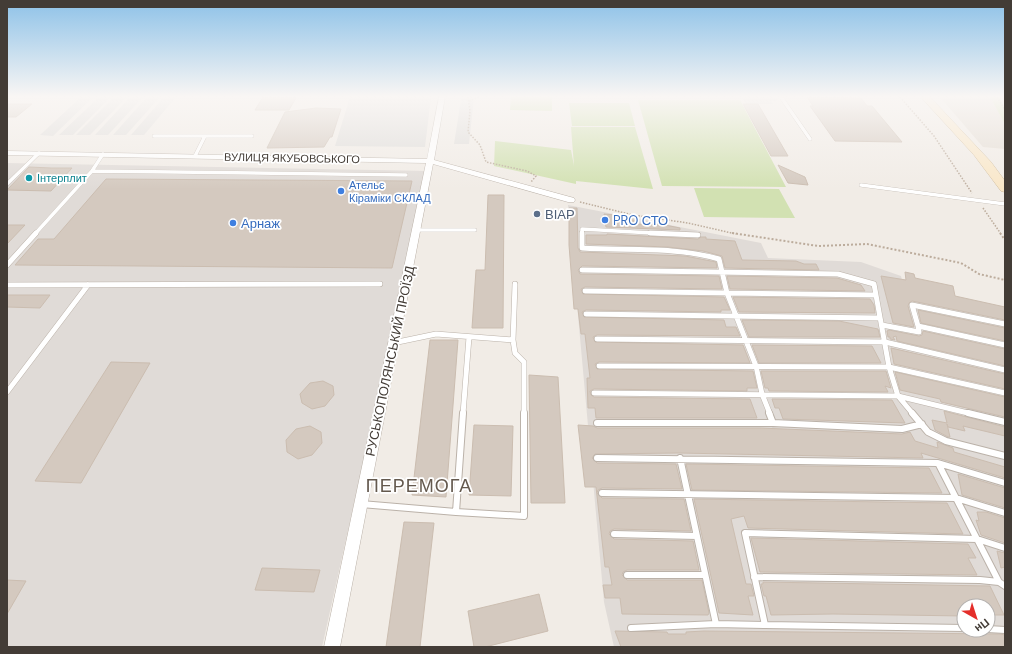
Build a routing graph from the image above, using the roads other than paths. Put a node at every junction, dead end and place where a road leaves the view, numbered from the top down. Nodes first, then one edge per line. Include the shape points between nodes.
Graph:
1 (436, 128) edge
2 (802, 128) edge
3 (954, 128) edge
4 (154, 136) dead end
5 (206, 136) junction
6 (252, 136) dead end
7 (810, 139) dead end
8 (7, 153) edge
9 (39, 153) junction
10 (103, 154) junction
11 (195, 156) junction
12 (429, 161) junction
13 (92, 171) junction
14 (406, 175) dead end
15 (7, 184) edge
16 (861, 185) dead end
17 (1005, 189) edge
18 (571, 200) dead end
19 (1005, 204) edge
20 (417, 230) junction
21 (475, 230) dead end
22 (698, 235) dead end
23 (7, 265) edge
24 (582, 270) dead end
25 (721, 272) junction
26 (380, 284) dead end
27 (515, 284) dead end
28 (7, 285) edge
29 (88, 285) junction
30 (585, 291) dead end
31 (727, 293) junction
32 (876, 295) junction
33 (586, 314) dead end
34 (737, 316) junction
35 (880, 318) junction
36 (1005, 324) edge
37 (882, 325) junction
38 (918, 326) junction
39 (470, 337) junction
40 (597, 339) dead end
41 (513, 340) junction
42 (747, 341) junction
43 (885, 342) junction
44 (393, 343) junction
45 (1005, 345) edge
46 (599, 366) dead end
47 (756, 366) junction
48 (890, 367) junction
49 (1005, 370) edge
50 (7, 392) edge
51 (594, 393) dead end
52 (762, 394) junction
53 (1005, 394) edge
54 (898, 396) junction
55 (597, 422) dead end
56 (1005, 422) edge
57 (773, 423) junction
58 (922, 424) junction
59 (1005, 456) edge
60 (597, 458) dead end
61 (680, 458) junction
62 (938, 463) junction
63 (1005, 482) edge
64 (602, 493) dead end
65 (689, 494) junction
66 (956, 498) junction
67 (360, 504) junction
68 (456, 512) junction
69 (1005, 513) edge
70 (614, 534) dead end
71 (697, 536) junction
72 (977, 539) junction
73 (1005, 548) edge
74 (627, 575) dead end
75 (704, 575) junction
76 (754, 576) junction
77 (1002, 584) edge
78 (716, 624) junction
79 (765, 625) junction
80 (631, 628) dead end
81 (956, 628) edge
82 (332, 647) edge

1 - 12 street, РУСЬКОПОЛЯНСЬКИЙ ПРОЇЗД
2 - 7 lane
3 - 17 main road via 993,170
4 - 5 lane
5 - 6 lane
5 - 11 lane
8 - 9 street, ВУЛИЦЯ ЯКУБОВСЬКОГО
9 - 10 street, ВУЛИЦЯ ЯКУБОВСЬКОГО
9 - 15 lane
10 - 11 street, ВУЛИЦЯ ЯКУБОВСЬКОГО
10 - 13 lane
11 - 12 street, ВУЛИЦЯ ЯКУБОВСЬКОГО
12 - 18 street, ВУЛИЦЯ ЯКУБОВСЬКОГО
12 - 20 street, РУСЬКОПОЛЯНСЬКИЙ ПРОЇЗД
13 - 14 lane
13 - 23 lane
16 - 19 lane
20 - 21 lane
20 - 44 street, РУСЬКОПОЛЯНСЬКИЙ ПРОЇЗД
22 - 25 lane via 582,229 582,248 685,250 718,259
24 - 25 lane
25 - 31 lane
25 - 32 lane via 838,274 874,284
26 - 29 lane
27 - 41 lane
28 - 29 lane
29 - 50 lane
30 - 31 lane
31 - 32 lane
31 - 34 lane
32 - 35 lane
33 - 34 lane
34 - 35 lane
34 - 42 lane
35 - 37 lane
36 - 38 lane via 912,305
37 - 38 lane via 919,332
37 - 43 lane
38 - 45 lane
39 - 41 lane
39 - 44 lane via 436,334
39 - 68 lane
40 - 42 lane
41 - 68 lane via 515,353 524,362 524,516
42 - 43 lane
42 - 47 lane
43 - 48 lane
43 - 49 lane
44 - 67 street, РУСЬКОПОЛЯНСЬКИЙ ПРОЇЗД
46 - 47 lane
47 - 48 lane
47 - 52 lane
48 - 53 lane
48 - 54 lane
51 - 52 lane
52 - 54 lane
52 - 57 lane
54 - 56 lane
54 - 58 lane
55 - 57 lane
57 - 58 lane via 902,428
58 - 59 lane via 928,432 946,441
60 - 61 lane
61 - 62 lane
61 - 65 lane
62 - 63 lane
62 - 66 lane
64 - 65 lane
65 - 66 lane
65 - 71 lane
66 - 69 lane
66 - 72 lane
67 - 68 lane
67 - 82 street, РУСЬКОПОЛЯНСЬКИЙ ПРОЇЗД
70 - 71 lane
71 - 75 lane
72 - 73 lane
72 - 76 lane via 745,533
72 - 77 lane
74 - 75 lane
75 - 78 lane
76 - 77 lane via 980,580
76 - 79 lane
78 - 79 lane
78 - 80 lane
79 - 81 lane

